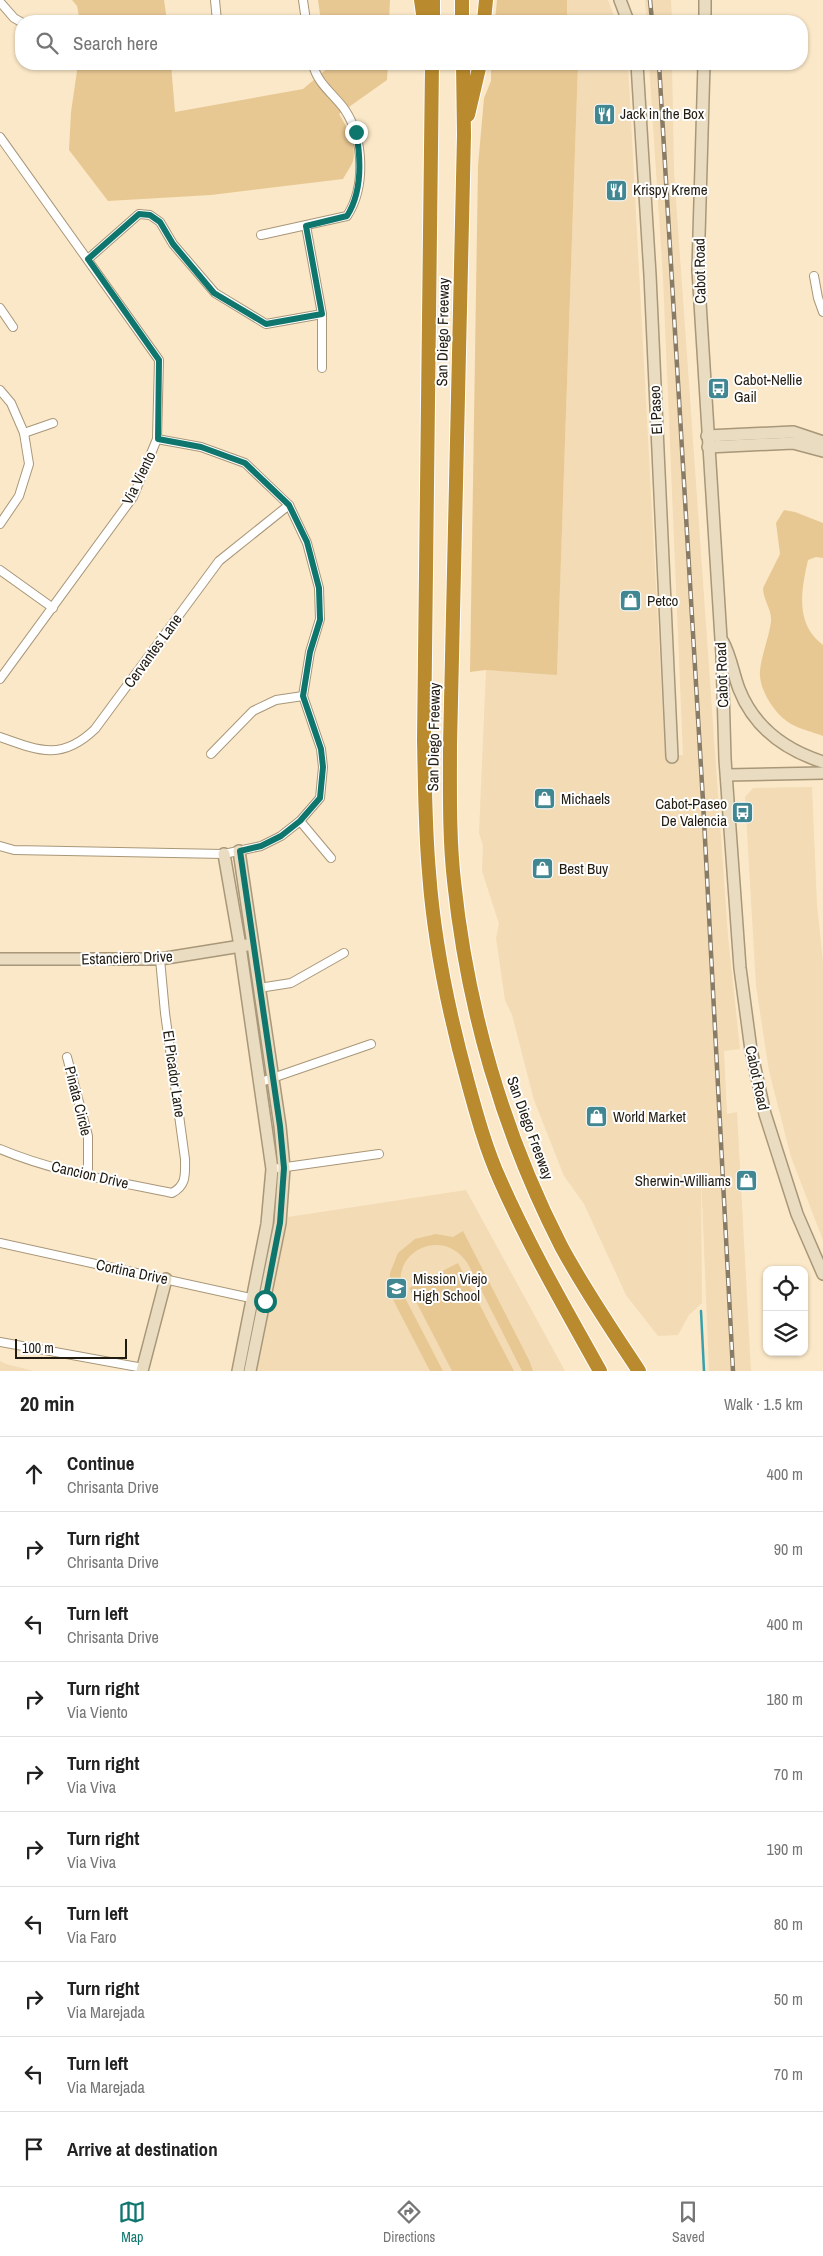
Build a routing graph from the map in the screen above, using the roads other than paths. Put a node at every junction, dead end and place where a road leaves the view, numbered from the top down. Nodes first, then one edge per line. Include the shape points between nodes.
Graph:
1 (215, 0) edge
2 (303, 0) edge
3 (421, 0) edge
4 (433, 0) edge
5 (462, 0) edge
6 (486, 0) edge
7 (620, 0) edge
8 (705, 0) edge
9 (0, 2) edge
10 (216, 15) edge
11 (305, 15) edge
12 (423, 15) edge
13 (433, 15) edge
14 (462, 15) edge
15 (485, 15) edge
16 (626, 15) edge
17 (705, 15) edge
18 (15, 19) edge
19 (314, 70) edge
20 (431, 70) edge
21 (463, 70) edge
22 (479, 70) edge
23 (637, 70) edge
24 (704, 70) edge
25 (464, 135) junction
26 (0, 137) edge
27 (306, 226) junction
28 (261, 235) dead end
29 (88, 259) junction
30 (814, 276) dead end
31 (0, 308) edge
32 (823, 312) edge
33 (322, 314) junction
34 (13, 327) dead end
35 (322, 368) dead end
36 (0, 390) edge
37 (53, 423) dead end
38 (24, 433) junction
39 (158, 439) junction
40 (707, 442) junction
41 (823, 442) edge
42 (823, 451) edge
43 (289, 505) junction
44 (0, 524) edge
45 (0, 570) edge
46 (53, 608) junction
47 (720, 636) junction
48 (0, 679) edge
49 (303, 696) junction
50 (0, 737) edge
51 (211, 754) dead end
52 (672, 757) dead end
53 (823, 762) edge
54 (823, 773) edge
55 (727, 775) junction
56 (300, 821) junction
57 (0, 846) edge
58 (240, 851) junction
59 (224, 854) junction
60 (331, 858) dead end
61 (253, 944) junction
62 (240, 946) junction
63 (344, 953) dead end
64 (0, 959) edge
65 (160, 959) junction
66 (259, 988) junction
67 (371, 1044) dead end
68 (67, 1057) dead end
69 (273, 1077) junction
70 (261, 1082) junction
71 (0, 1149) edge
72 (379, 1154) dead end
73 (278, 1169) junction
74 (88, 1176) junction
75 (181, 1188) joint
76 (0, 1242) edge
77 (823, 1274) edge
78 (166, 1279) junction
79 (253, 1299) junction
80 (265, 1301) junction
81 (0, 1342) edge
82 (142, 1370) edge
83 (238, 1371) edge
84 (250, 1371) edge
85 (600, 1371) edge
86 (639, 1371) edge

1 - 10 street
2 - 11 street
3 - 12 highway
4 - 13 highway
5 - 14 highway
6 - 15 highway
7 - 16 street
8 - 17 street
9 - 18 street
19 - 27 street via 325,89 344,109 356,132 361,158 353,202 347,216
20 - 85 highway, San Diego Freeway via 424,740 425,817 435,926 447,999 462,1061 499,1179 547,1276
21 - 25 highway, San Diego Freeway
22 - 25 highway
23 - 52 street, El Paseo
24 - 40 street, Cabot Road via 698,270
25 - 86 highway, San Diego Freeway via 450,745 450,813 457,900 477,1017 515,1140 561,1245
26 - 29 street, Via Viento
27 - 28 street
27 - 33 street
29 - 33 street via 139,214 150,215 160,222 173,244 214,293 266,324
29 - 39 street, Via Viento via 159,360
30 - 32 street
31 - 34 street
33 - 35 street
36 - 38 street via 11,403
37 - 38 street
38 - 44 street via 29,464 19,496
39 - 43 street via 201,447 245,463
39 - 46 street, Via Viento via 134,497
40 - 41 street via 793,432
40 - 42 street via 792,443
40 - 47 street, Cabot Road
43 - 49 street via 307,542 319,588 320,620 310,652
43 - 50 street, Cervantes Lane via 219,561 84,741 55,751 39,751
45 - 46 street
46 - 48 street, Via Viento
47 - 53 street via 731,657 747,708 757,721 780,742
47 - 55 street, Cabot Road
49 - 51 street via 276,700 253,711
49 - 56 street via 321,749 323,767 320,798
54 - 55 street
55 - 77 street, Cabot Road via 740,968 751,1050 764,1114 785,1181
56 - 58 street via 261,846
56 - 60 street
57 - 59 street via 14,850
58 - 59 street
58 - 61 street
59 - 62 street
61 - 62 street, Estanciero Drive
61 - 66 street
62 - 65 street, Estanciero Drive
62 - 70 street
63 - 66 street via 291,982
64 - 65 street, Estanciero Drive
65 - 75 street, El Picador Lane via 185,1159 185,1179
66 - 69 street
67 - 69 street
68 - 74 street, Pinata Circle via 88,1136
69 - 70 street
69 - 73 street via 280,1126
70 - 73 street
71 - 74 street, Cancion Drive
72 - 73 street
73 - 79 street
73 - 80 street via 280,1223
74 - 75 street, Cancion Drive via 172,1193
76 - 78 street, Cortina Drive
78 - 79 street, Cortina Drive
78 - 82 street
79 - 80 street, Cortina Drive
79 - 83 street
80 - 84 street
81 - 82 street

